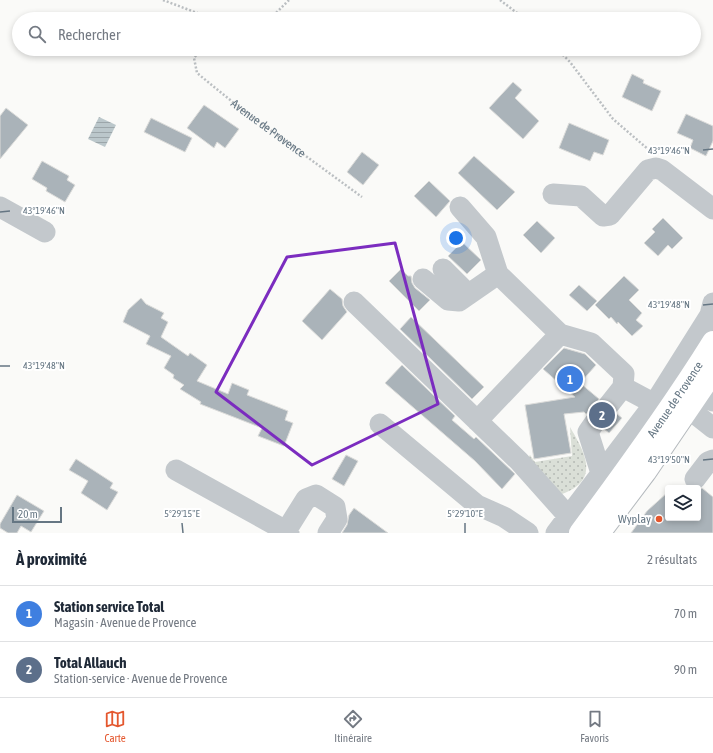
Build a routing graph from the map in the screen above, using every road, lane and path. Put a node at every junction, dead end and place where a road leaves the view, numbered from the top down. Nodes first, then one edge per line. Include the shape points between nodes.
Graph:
1 (163, 0) edge
2 (289, 0) edge
3 (500, 0) edge
4 (195, 12) edge
5 (277, 12) edge
6 (516, 12) edge
7 (196, 56) edge
8 (564, 56) edge
9 (652, 152) dead end
10 (553, 194) dead end
11 (362, 197) dead end
12 (0, 207) edge
13 (460, 207) dead end
14 (713, 210) edge
15 (45, 232) dead end
16 (443, 269) dead end
17 (498, 274) junction
18 (423, 279) dead end
19 (468, 294) junction
20 (354, 302) dead end
21 (713, 303) edge
22 (560, 334) junction
23 (713, 342) edge
24 (713, 372) edge
25 (623, 387) junction
26 (685, 401) edge
27 (477, 420) junction
28 (380, 424) dead end
29 (713, 428) edge
30 (713, 460) edge
31 (176, 470) dead end
32 (601, 473) junction
33 (695, 479) dead end
34 (574, 525) edge
35 (287, 532) edge
36 (328, 533) edge
37 (528, 533) edge
38 (556, 533) edge
39 (599, 533) edge

1 - 4 path
2 - 5 path
3 - 6 path
7 - 11 path, Avenue de Provence via 197,73 240,108
8 - 9 path via 613,119
10 - 14 street via 581,196 604,216 610,215 648,170 656,168
12 - 15 street
13 - 17 street via 486,237
16 - 19 street
17 - 19 street
17 - 22 street
18 - 19 street via 448,300 459,302
20 - 27 street
21 - 26 street
22 - 25 street via 591,343 624,374
22 - 27 street
23 - 26 main road, Avenue de Provence
24 - 26 main road, Avenue de Provence
25 - 26 street
25 - 32 street via 588,432
26 - 29 street
26 - 32 street, Avenue de Provence
26 - 34 main road, Avenue de Provence
26 - 39 main road, Avenue de Provence
27 - 34 street via 519,461
28 - 37 street via 477,506 504,517
30 - 33 street via 708,462
31 - 35 street
32 - 34 street, Avenue de Provence
34 - 38 street, Avenue de Provence
35 - 36 street via 306,499 316,495 335,507 337,519

